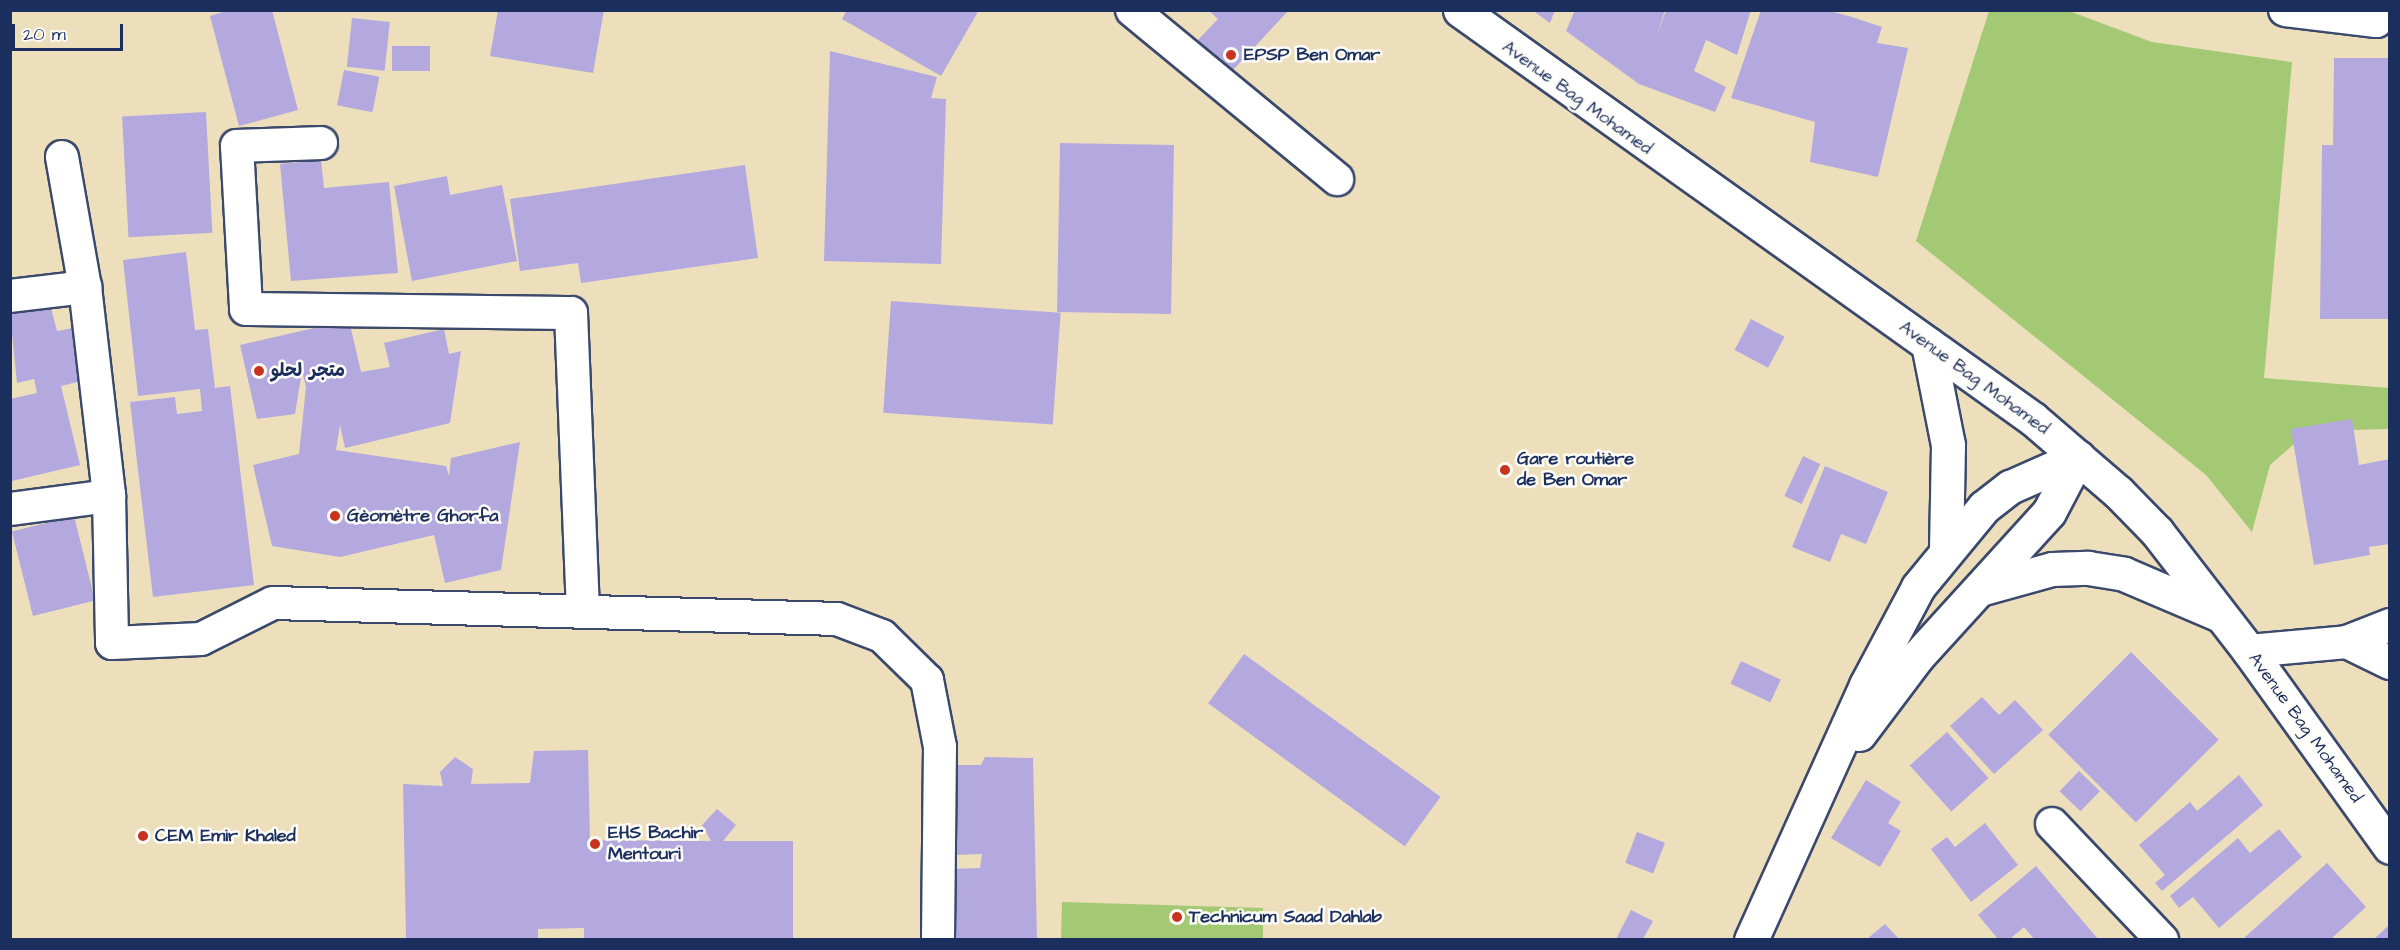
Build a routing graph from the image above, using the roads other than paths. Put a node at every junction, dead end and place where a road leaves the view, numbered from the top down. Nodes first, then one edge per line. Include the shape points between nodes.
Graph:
1 (1132, 10) edge
2 (1460, 10) edge
3 (2285, 10) edge
4 (2374, 16) edge
5 (321, 143) dead end
6 (62, 156) dead end
7 (1337, 179) dead end
8 (85, 287) junction
9 (10, 296) edge
10 (1928, 344) junction
11 (2078, 457) junction
12 (109, 496) junction
13 (10, 509) edge
14 (1946, 548) junction
15 (1979, 590) junction
16 (583, 610) junction
17 (2222, 616) junction
18 (2390, 625) edge
19 (2347, 642) junction
20 (2249, 651) junction
21 (2390, 663) edge
22 (1812, 803) junction
23 (2052, 824) dead end
24 (2390, 847) edge
25 (938, 939) edge
26 (1751, 939) edge
27 (2162, 939) edge

1 - 7 street
2 - 10 main road, Avenue Bag Mohamed
3 - 4 street
5 - 16 street via 237,146 246,309 571,313
6 - 8 street
8 - 9 street
8 - 12 street
10 - 11 main road, Avenue Bag Mohamed
10 - 14 main road via 1948,445
11 - 14 main road via 2010,487 1965,524
11 - 15 main road via 2049,512
11 - 17 main road, Avenue Bag Mohamed via 2157,532
12 - 13 street
12 - 16 street via 112,643 201,639 273,603
14 - 22 main road via 1895,625
15 - 17 main road via 2016,576 2088,568 2124,574
15 - 22 main road via 1917,657
16 - 25 street via 837,619 882,636 927,680 940,747
17 - 20 main road, Avenue Bag Mohamed
18 - 19 street
19 - 20 street
19 - 21 street
20 - 24 main road, Avenue Bag Mohamed
22 - 26 main road
23 - 27 street

